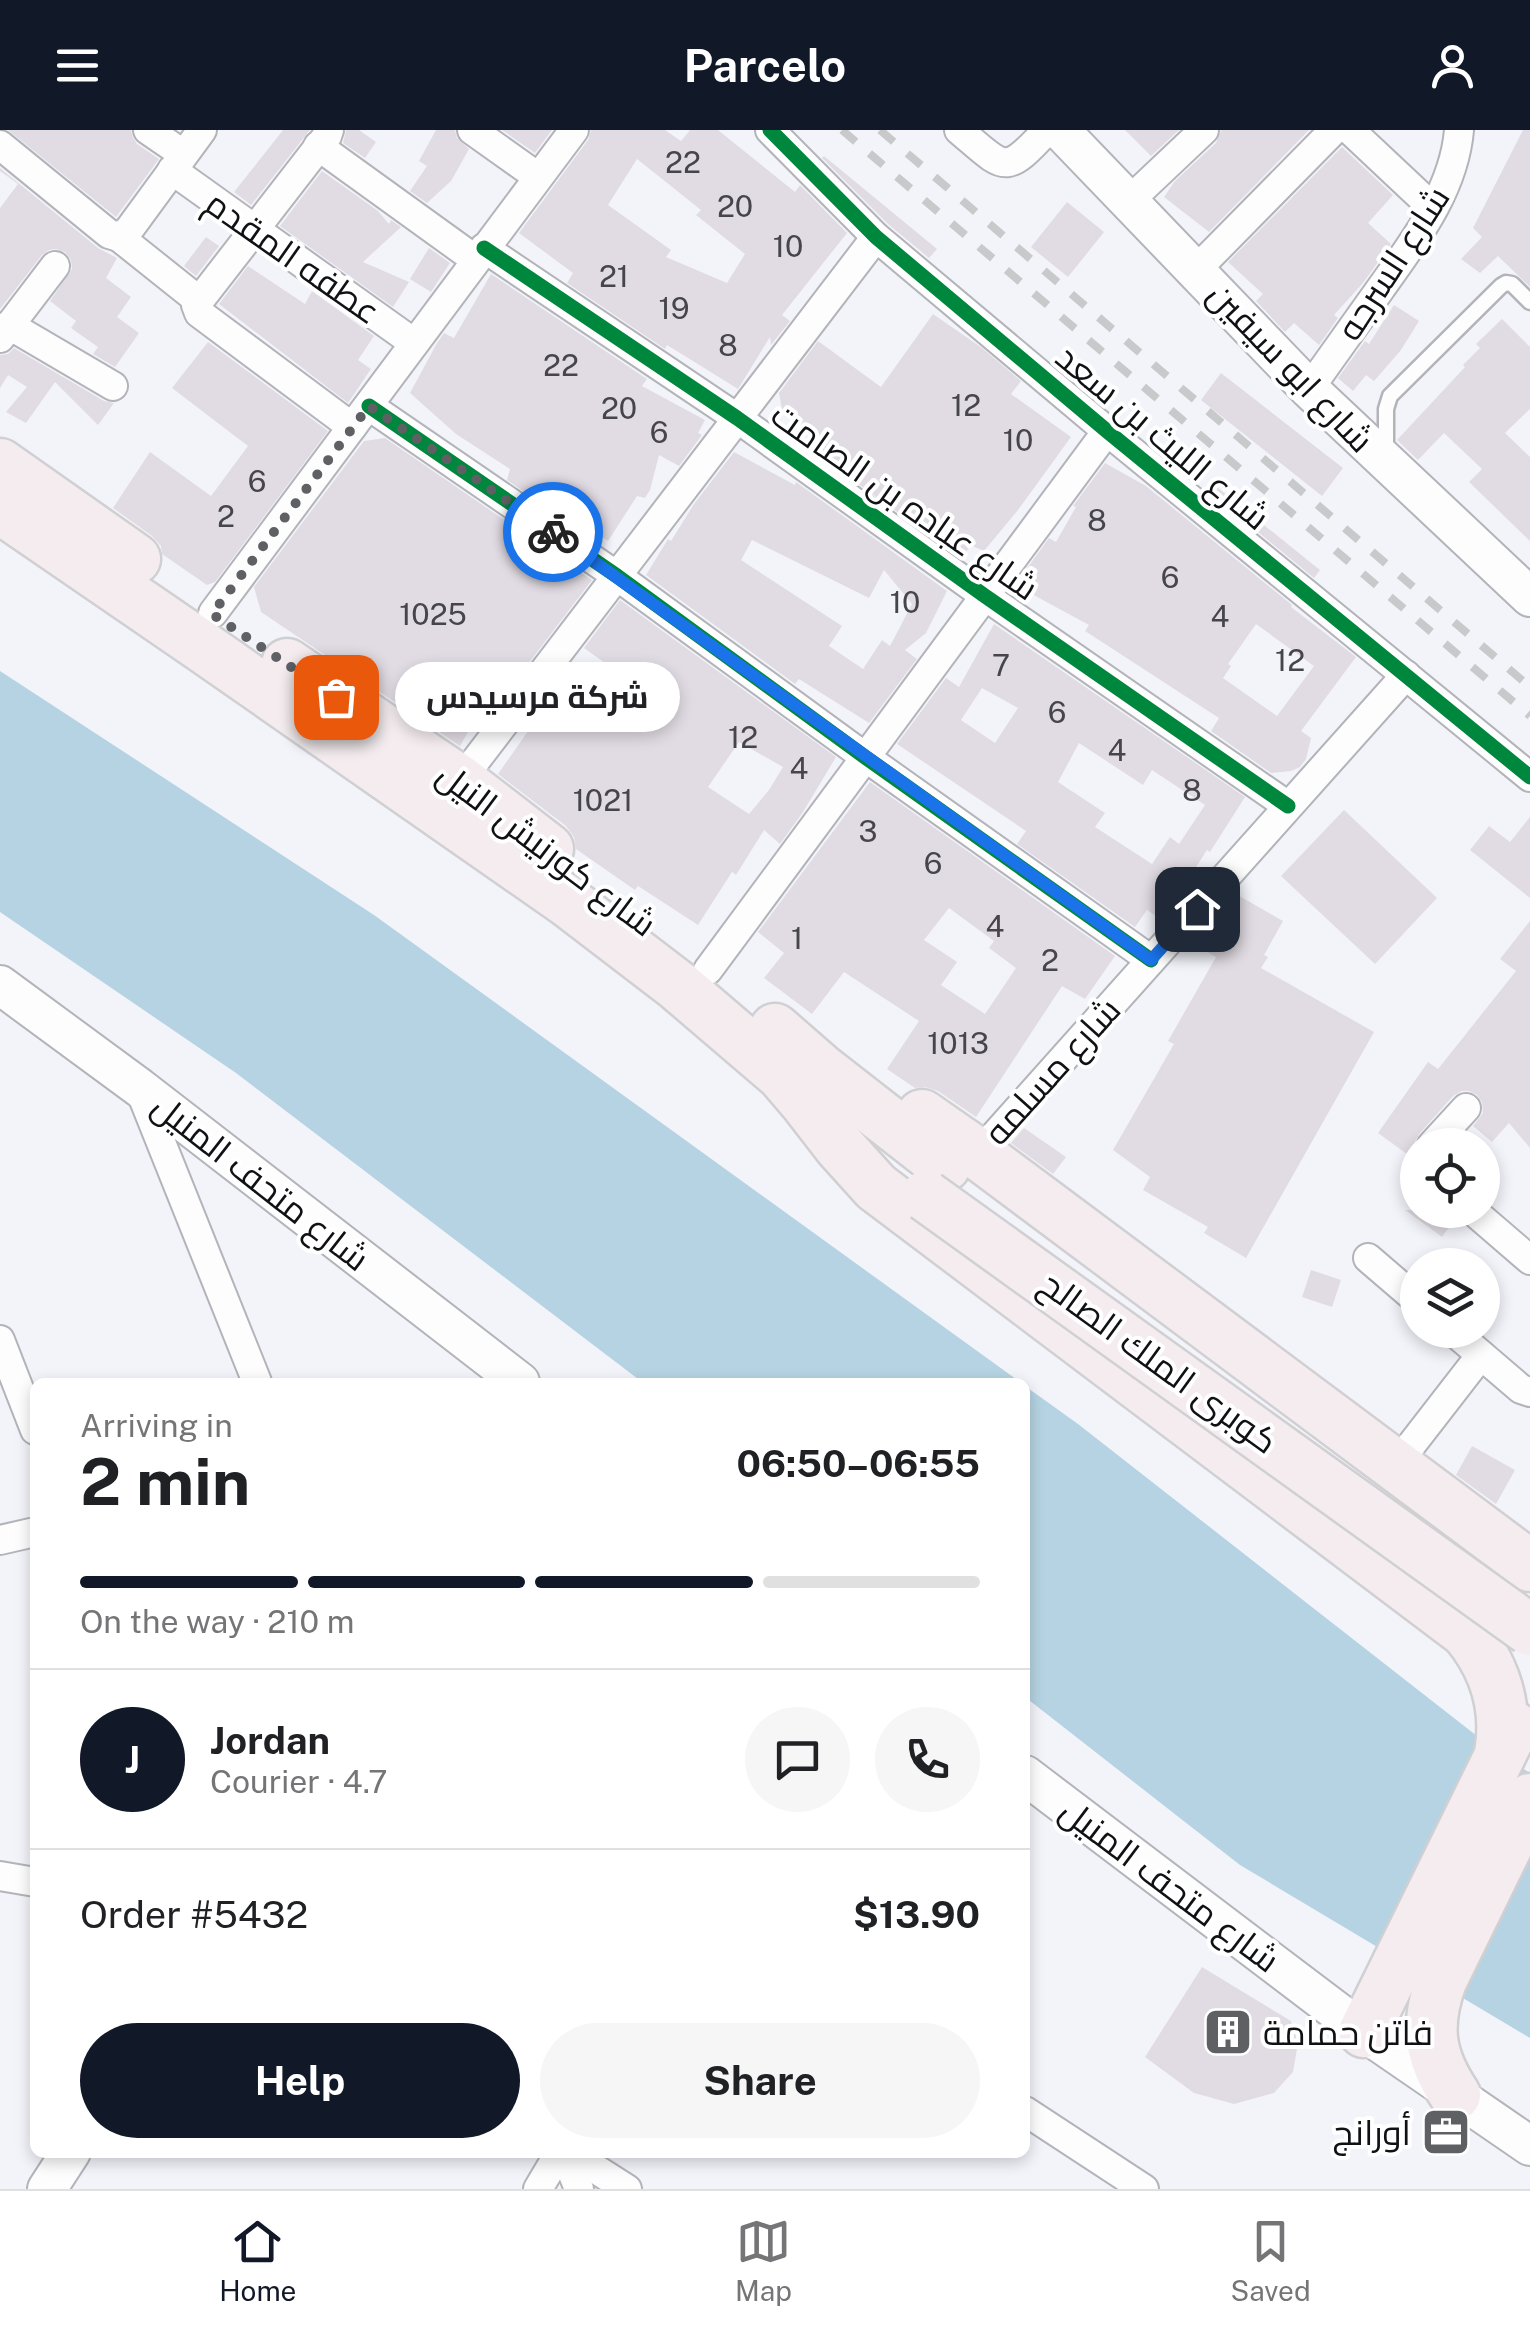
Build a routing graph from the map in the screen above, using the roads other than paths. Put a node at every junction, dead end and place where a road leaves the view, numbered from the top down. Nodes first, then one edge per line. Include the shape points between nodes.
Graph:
1 (148, 130) edge
2 (202, 130) edge
3 (472, 130) edge
4 (574, 130) edge
5 (770, 130) edge
6 (959, 130) edge
7 (1047, 130) edge
8 (1060, 130) edge
9 (1204, 130) edge
10 (1334, 130) edge
11 (1361, 134) edge
12 (1461, 137) edge
13 (324, 138) edge
14 (0, 145) edge
15 (178, 162) junction
16 (538, 177) junction
17 (1130, 200) junction
18 (1433, 208) junction
19 (254, 229) junction
20 (119, 237) junction
21 (876, 237) junction
22 (480, 254) junction
23 (55, 266) dead end
24 (1196, 270) junction
25 (198, 300) junction
26 (1530, 302) edge
27 (5, 332) edge
28 (414, 343) junction
29 (112, 386) dead end
30 (1309, 389) junction
31 (361, 416) junction
32 (737, 418) junction
33 (1107, 430) junction
34 (0, 464) edge
35 (1386, 464) junction
36 (0, 508) edge
37 (617, 576) junction
38 (985, 596) junction
39 (1530, 598) edge
40 (212, 614) junction
41 (1406, 675) junction
42 (866, 757) junction
43 (1530, 776) edge
44 (460, 781) junction
45 (1288, 806) junction
46 (1151, 960) junction
47 (708, 970) junction
48 (0, 985) edge
49 (814, 1083) junction
50 (140, 1088) junction
51 (1466, 1108) dead end
52 (1448, 1128) edge
53 (978, 1154) junction
54 (1493, 1228) edge
55 (1368, 1258) dead end
56 (1530, 1260) edge
57 (1400, 1285) edge
58 (0, 1340) edge
59 (1473, 1348) edge
60 (1481, 1355) junction
61 (255, 1378) edge
62 (515, 1378) edge
63 (1530, 1392) edge
64 (30, 1417) edge
65 (1395, 1466) junction
66 (1435, 1496) junction
67 (30, 1533) edge
68 (0, 1540) edge
69 (1530, 1566) edge
70 (1386, 1572) junction
71 (1530, 1597) edge
72 (1530, 1630) edge
73 (1516, 1696) edge
74 (1030, 1778) edge
75 (1530, 1799) edge
76 (0, 1876) edge
77 (30, 1881) edge
78 (1404, 1996) junction
79 (1455, 2095) junction
80 (1030, 2114) edge
81 (1530, 2146) edge
82 (67, 2158) edge
83 (561, 2158) edge
84 (567, 2158) edge
85 (575, 2158) edge
86 (48, 2189) edge
87 (538, 2189) edge
88 (579, 2189) edge
89 (627, 2189) edge
90 (1144, 2189) edge

1 - 15 street, عطفه المقدم
2 - 15 street
3 - 16 street
4 - 16 street
5 - 21 street, شارع الليث بن سعد
6 - 7 street via 1010,164
8 - 17 street, شارع ابو سيفين
9 - 17 street
10 - 24 street
11 - 18 street
12 - 18 street, شارع السرجه
13 - 19 street
13 - 22 street, شارع عباده بن الصامت
14 - 20 street
15 - 19 street, عطفه المقدم
15 - 20 street
16 - 22 street
17 - 24 street, شارع ابو سيفين
18 - 30 street, شارع السرجه
19 - 25 street
19 - 28 street, عطفه المقدم
20 - 25 street
21 - 32 street
21 - 33 street, شارع الليث بن سعد
22 - 28 street
22 - 32 street, شارع عباده بن الصامت
23 - 27 street
24 - 30 street, شارع ابو سيفين
25 - 31 street via 199,313
26 - 35 lane via 1512,284 1501,286 1390,396
27 - 29 street
28 - 31 street
30 - 35 street, شارع ابو سيفين
31 - 37 street
31 - 40 street
32 - 37 street
32 - 38 street, شارع عباده بن الصامت
33 - 38 street
33 - 41 street, شارع الليث بن سعد
34 - 40 highway, شارع كورنيش النيل
35 - 39 street, شارع ابو سيفين
36 - 49 highway, شارع كورنيش النيل via 567,901
37 - 42 street
37 - 44 street
38 - 42 street
38 - 45 street, شارع عباده بن الصامت
40 - 44 highway, شارع كورنيش النيل
41 - 43 street, شارع الليث بن سعد
41 - 45 street, شارع مسلمه
42 - 46 street
42 - 47 street
44 - 47 highway, شارع كورنيش النيل
45 - 46 street, شارع مسلمه
46 - 53 street, شارع مسلمه
47 - 49 highway, شارع كورنيش النيل via 822,1070
48 - 50 street, شارع متحف المنيل
49 - 53 highway via 866,1086 894,1098
49 - 70 highway via 839,1146 876,1187
49 - 71 highway, كوبرى الملك الصالح via 945,1166 1296,1431
49 - 72 highway, كوبرى الملك الصالح, bridge via 926,1196
50 - 61 street
50 - 62 street, شارع متحف المنيل
51 - 52 street
53 - 65 highway
54 - 56 street
55 - 57 street
58 - 64 street
59 - 60 street
60 - 63 street
60 - 65 street
65 - 66 highway
66 - 69 highway
66 - 70 highway
67 - 68 street
70 - 73 highway via 1466,1632
73 - 78 highway via 1500,1754
74 - 78 street, شارع متحف المنيل
75 - 78 highway
76 - 77 street
78 - 79 street, شارع متحف المنيل
78 - 79 highway via 1430,2028 1442,2075
79 - 81 street, شارع متحف المنيل
80 - 90 street
82 - 86 street
83 - 87 street
84 - 88 street
85 - 89 street

